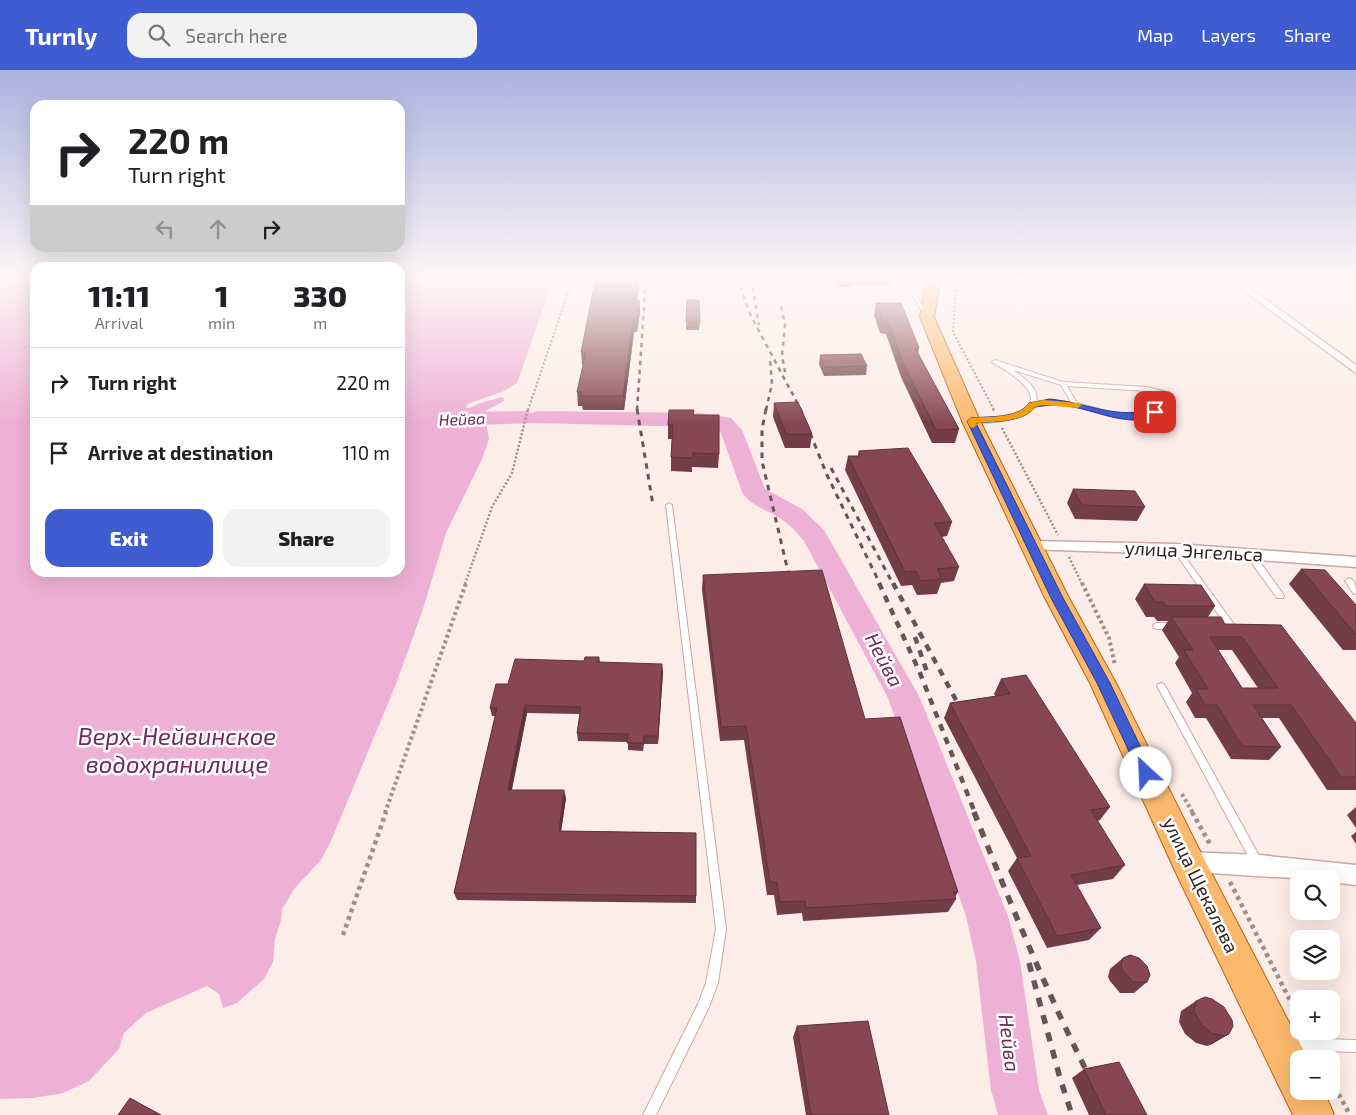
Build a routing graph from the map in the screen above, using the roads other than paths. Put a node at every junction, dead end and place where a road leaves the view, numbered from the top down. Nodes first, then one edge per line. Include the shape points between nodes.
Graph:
1 (931, 327) edge
2 (1297, 327) edge
3 (995, 362) dead end
4 (1002, 366) junction
5 (1356, 370) edge
6 (1063, 384) junction
7 (1075, 404) junction
8 (1032, 405) junction
9 (971, 421) junction
10 (669, 505) dead end
11 (1031, 546) junction
12 (1176, 549) junction
13 (1248, 553) junction
14 (1356, 562) edge
15 (1349, 581) dead end
16 (1356, 590) edge
17 (1280, 596) dead end
18 (1157, 626) dead end
19 (1185, 626) edge
20 (1221, 626) edge
21 (1161, 686) dead end
22 (1188, 862) junction
23 (1259, 865) junction
24 (1356, 876) edge
25 (1280, 1043) junction
26 (1355, 1047) edge
27 (1290, 1064) edge
28 (1307, 1100) edge
29 (649, 1115) edge
30 (1314, 1115) edge

1 - 9 main road, улица Щекалева
2 - 5 street
3 - 4 lane
4 - 6 lane
4 - 8 lane via 1019,375 1027,384 1035,397
6 - 7 lane
6 - 7 lane via 1147,389 1168,396 1155,412 1144,416 1112,416
7 - 8 lane via 1050,402
8 - 9 lane via 1023,413
9 - 11 main road, улица Щекалева
10 - 29 lane via 721,929 712,983 703,1007
11 - 12 street, улица Энгельса
11 - 22 main road, улица Щекалева via 1103,683
12 - 13 street, улица Энгельса
12 - 20 lane via 1234,626
13 - 14 street, улица Энгельса
13 - 17 lane
15 - 16 lane
18 - 19 lane
21 - 23 lane
22 - 23 street
22 - 25 main road, улица Щекалева
23 - 24 street
25 - 26 lane
25 - 27 main road, улица Щекалева
28 - 30 main road

